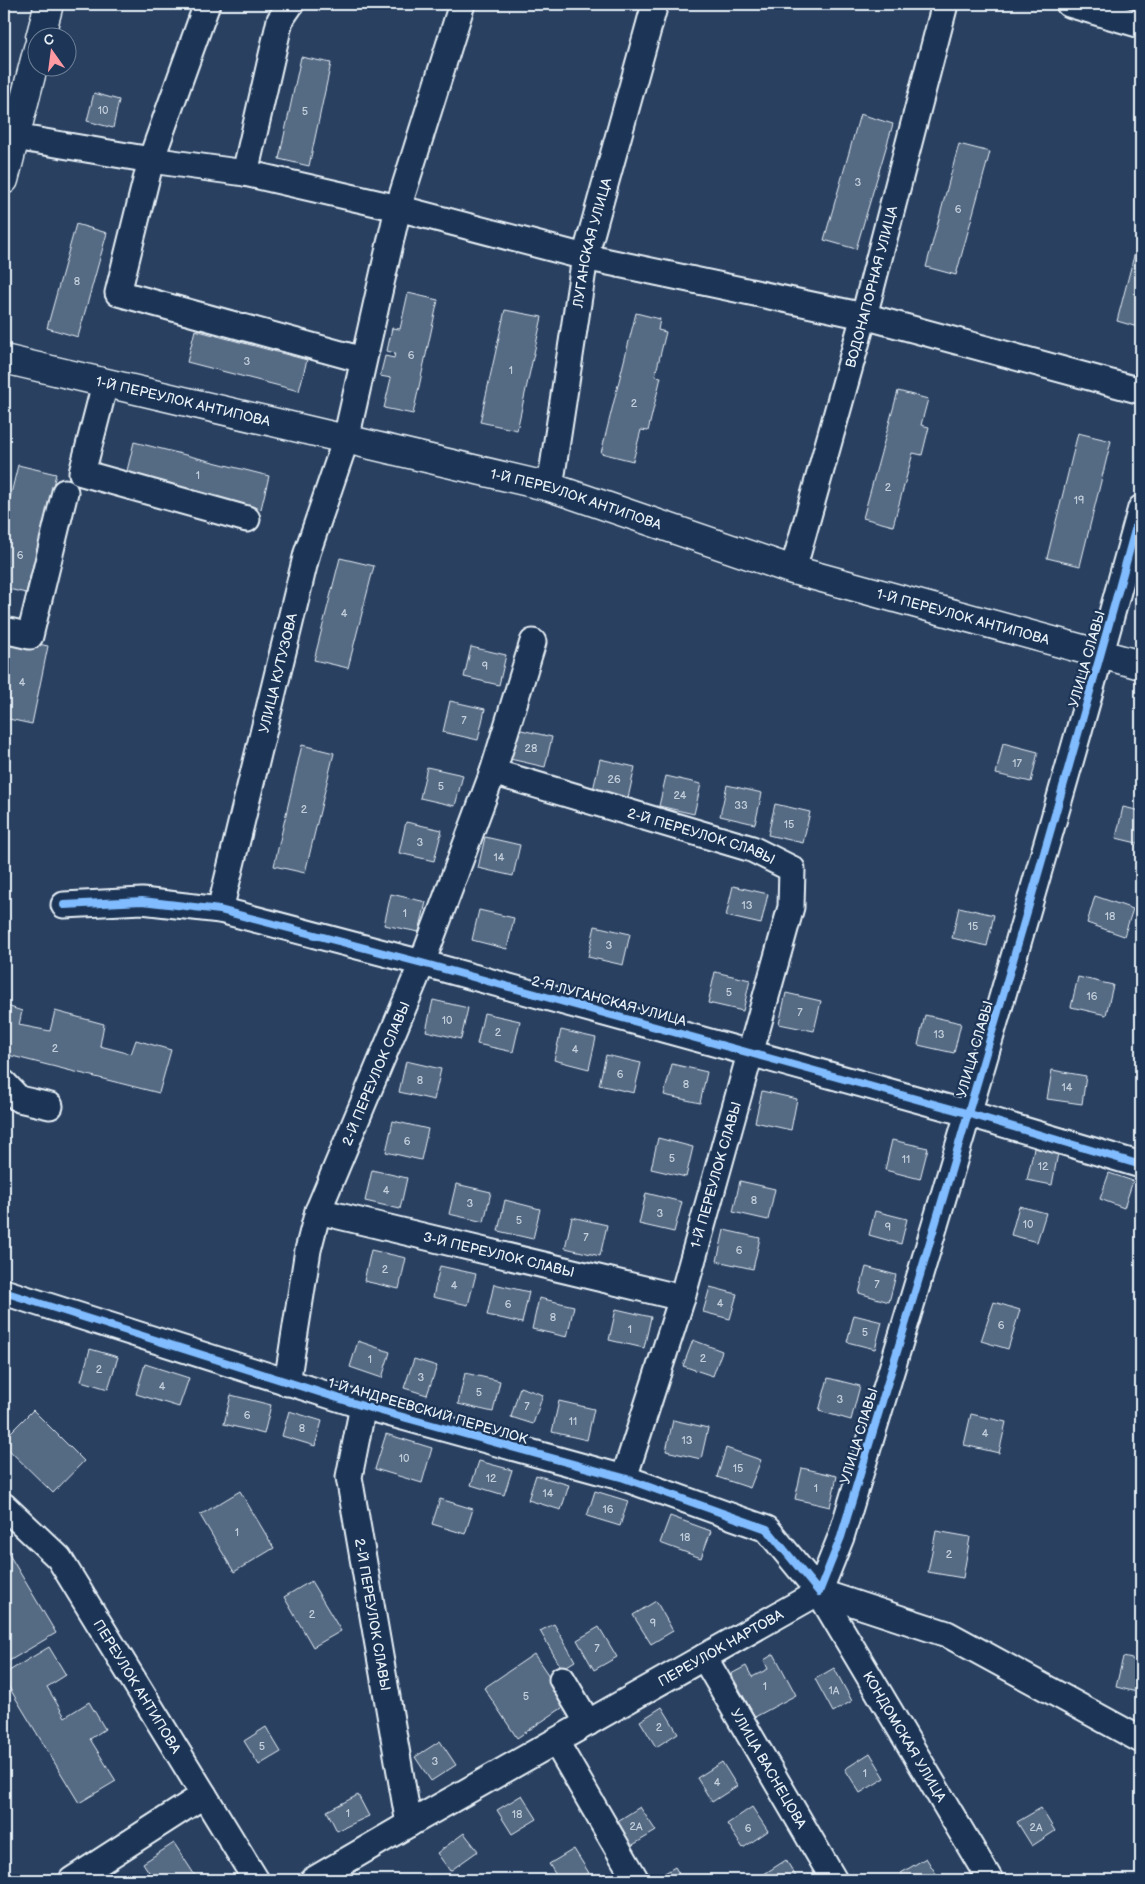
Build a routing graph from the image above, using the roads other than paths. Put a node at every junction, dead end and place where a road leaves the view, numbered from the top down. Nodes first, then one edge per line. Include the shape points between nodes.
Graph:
1 (49, 4) edge
2 (207, 4) edge
3 (291, 4) edge
4 (462, 4) edge
5 (656, 4) edge
6 (945, 4) edge
7 (1069, 4) edge
8 (1141, 24) edge
9 (43, 28) edge
10 (30, 78) edge
11 (15, 137) junction
12 (151, 160) junction
13 (244, 173) junction
14 (4, 180) edge
15 (398, 208) junction
16 (585, 257) junction
17 (864, 316) junction
18 (4, 359) edge
19 (363, 360) junction
20 (105, 384) junction
21 (1141, 391) edge
22 (346, 438) junction
23 (550, 487) junction
24 (64, 492) dead end
25 (1141, 508) edge
26 (247, 519) dead end
27 (793, 570) junction
28 (4, 630) edge
29 (533, 642) dead end
30 (1101, 655) junction
31 (1141, 665) edge
32 (493, 772) junction
33 (792, 869) joint
34 (64, 906) dead end
35 (220, 910) junction
36 (422, 963) junction
37 (750, 1053) junction
38 (4, 1083) edge
39 (50, 1106) dead end
40 (970, 1114) junction
41 (1141, 1165) edge
42 (318, 1211) junction
43 (4, 1292) edge
44 (682, 1298) junction
45 (287, 1383) junction
46 (364, 1406) junction
47 (624, 1478) junction
48 (4, 1506) edge
49 (819, 1592) junction
50 (704, 1657) junction
51 (562, 1679) dead end
52 (588, 1723) junction
53 (1141, 1740) edge
54 (556, 1742) junction
55 (204, 1795) junction
56 (409, 1824) junction
57 (72, 1880) edge
58 (256, 1880) edge
59 (313, 1880) edge
60 (636, 1880) edge
61 (834, 1880) edge
62 (990, 1880) edge

1 - 9 main road
2 - 12 street
3 - 13 street via 280,20
4 - 15 street, УЛИЦА КУТУЗОВА
5 - 16 street, ЛУГАНСКАЯ УЛИЦА
6 - 17 street, ВОДОНАПОРНАЯ УЛИЦА
7 - 8 street
10 - 11 main road
11 - 12 street
11 - 14 main road
12 - 13 street
12 - 19 street via 118,293
13 - 15 street
15 - 16 street
15 - 19 street, УЛИЦА КУТУЗОВА
16 - 17 street
16 - 23 street, ЛУГАНСКАЯ УЛИЦА
17 - 21 street
17 - 27 street, ВОДОНАПОРНАЯ УЛИЦА
18 - 20 main road, 1-Й ПЕРЕУЛОК АНТИПОВА
19 - 22 street, УЛИЦА КУТУЗОВА
20 - 22 main road, 1-Й ПЕРЕУЛОК АНТИПОВА
20 - 26 street via 82,473
22 - 23 main road, 1-Й ПЕРЕУЛОК АНТИПОВА
22 - 35 street, УЛИЦА КУТУЗОВА via 307,553
23 - 27 main road, 1-Й ПЕРЕУЛОК АНТИПОВА
24 - 28 street via 30,636
25 - 30 street, УЛИЦА СЛАВЫ
27 - 30 main road, 1-Й ПЕРЕУЛОК АНТИПОВА
29 - 32 street, 2-Й ПЕРЕУЛОК СЛАВЫ
30 - 31 main road, 1-Й ПЕРЕУЛОК АНТИПОВА
30 - 40 street, УЛИЦА СЛАВЫ
32 - 33 street, 2-Й ПЕРЕУЛОК СЛАВЫ via 752,850
32 - 36 street, 2-Й ПЕРЕУЛОК СЛАВЫ
33 - 37 street, 1-Й ПЕРЕУЛОК СЛАВЫ via 791,907
34 - 35 street, 2-Я ЛУГАНСКАЯ УЛИЦА via 142,901
35 - 36 street, 2-Я ЛУГАНСКАЯ УЛИЦА
36 - 37 street, 2-Я ЛУГАНСКАЯ УЛИЦА
36 - 42 street, 2-Й ПЕРЕУЛОК СЛАВЫ
37 - 40 street, 2-Я ЛУГАНСКАЯ УЛИЦА
37 - 44 street, 1-Й ПЕРЕУЛОК СЛАВЫ
38 - 39 street via 18,1099
40 - 41 street, 2-Я ЛУГАНСКАЯ УЛИЦА
40 - 49 street, УЛИЦА СЛАВЫ via 841,1537
42 - 44 street, 3-Й ПЕРЕУЛОК СЛАВЫ
42 - 45 street, 2-Й ПЕРЕУЛОК СЛАВЫ via 308,1250
43 - 45 street, 1-Й АНДРЕЕВСКИЙ ПЕРЕУЛОК
44 - 47 street, 1-Й ПЕРЕУЛОК СЛАВЫ
45 - 46 street, 1-Й АНДРЕЕВСКИЙ ПЕРЕУЛОК
46 - 47 street, 1-Й АНДРЕЕВСКИЙ ПЕРЕУЛОК
46 - 56 street, 2-Й ПЕРЕУЛОК СЛАВЫ via 349,1477
47 - 49 street, 1-Й АНДРЕЕВСКИЙ ПЕРЕУЛОК via 767,1529
48 - 55 street, ПЕРЕУЛОК АНТИПОВА via 59,1558
49 - 50 street, ПЕРЕУЛОК НАРТОВА
49 - 53 street via 947,1634
49 - 62 street, КОНДОМСКАЯ УЛИЦА
50 - 52 street, ПЕРЕУЛОК НАРТОВА
50 - 61 street, УЛИЦА ВАСНЕЦОВА
51 - 52 street
52 - 54 street, ПЕРЕУЛОК НАРТОВА
54 - 56 street, ПЕРЕУЛОК НАРТОВА
54 - 60 street
55 - 57 street
55 - 58 street, ПЕРЕУЛОК АНТИПОВА
56 - 59 street, ПЕРЕУЛОК НАРТОВА

